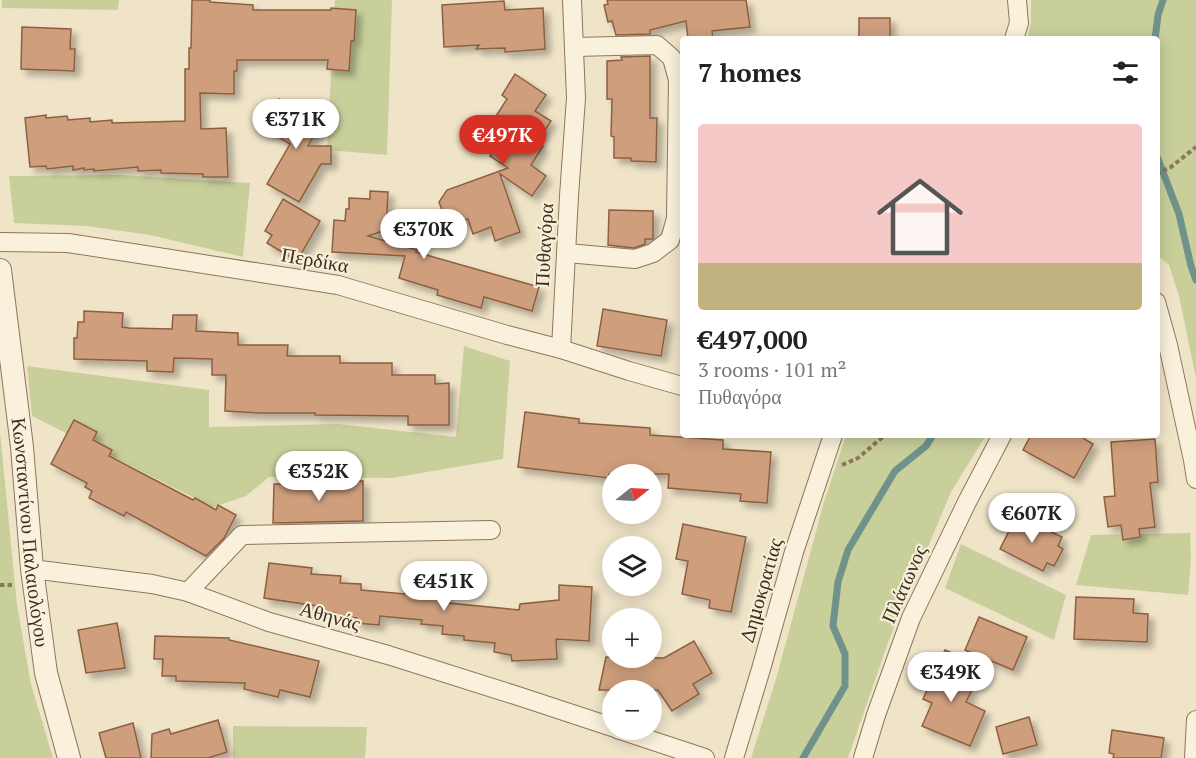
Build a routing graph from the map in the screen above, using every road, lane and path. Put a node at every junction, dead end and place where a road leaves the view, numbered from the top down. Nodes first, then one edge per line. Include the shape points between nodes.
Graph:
1 (572, 0) edge
2 (1017, 0) edge
3 (1015, 36) edge
4 (574, 47) junction
5 (1196, 147) edge
6 (1160, 172) edge
7 (0, 242) edge
8 (567, 253) junction
9 (0, 270) edge
10 (1160, 316) edge
11 (561, 349) junction
12 (680, 385) edge
13 (832, 438) edge
14 (881, 438) edge
15 (1000, 438) edge
16 (824, 461) junction
17 (1196, 478) edge
18 (491, 530) dead end
19 (32, 569) junction
20 (188, 592) junction
21 (1196, 720) edge
22 (602, 725) edge
23 (650, 740) edge
24 (69, 758) edge
25 (705, 758) edge
26 (734, 758) edge
27 (863, 758) edge
28 (1194, 758) edge

1 - 4 street, Πυθαγόρα
2 - 3 street via 1019,23
4 - 8 street, Πυθαγόρα via 576,98
4 - 8 street via 657,45 672,58 678,80 676,218 670,240 653,253 635,259
5 - 6 path
7 - 11 street, Περδίκα via 68,243 338,285
8 - 11 street, Πυθαγόρα
9 - 19 street, Κωνσταντίνου Παλαιολόγου via 22,447
10 - 17 street
11 - 12 street, Περδίκα
13 - 16 street, Δημοκρατίας
14 - 16 path via 850,462 842,465
15 - 27 street, Πλάτωνος via 911,618
16 - 26 street, Δημοκρατίας
18 - 20 street via 242,535
19 - 20 street, Αθηνάς
19 - 24 street, Κωνσταντίνου Παλαιολόγου via 46,673
20 - 22 street, Αθηνάς via 270,622 388,655
21 - 28 street
23 - 25 street

